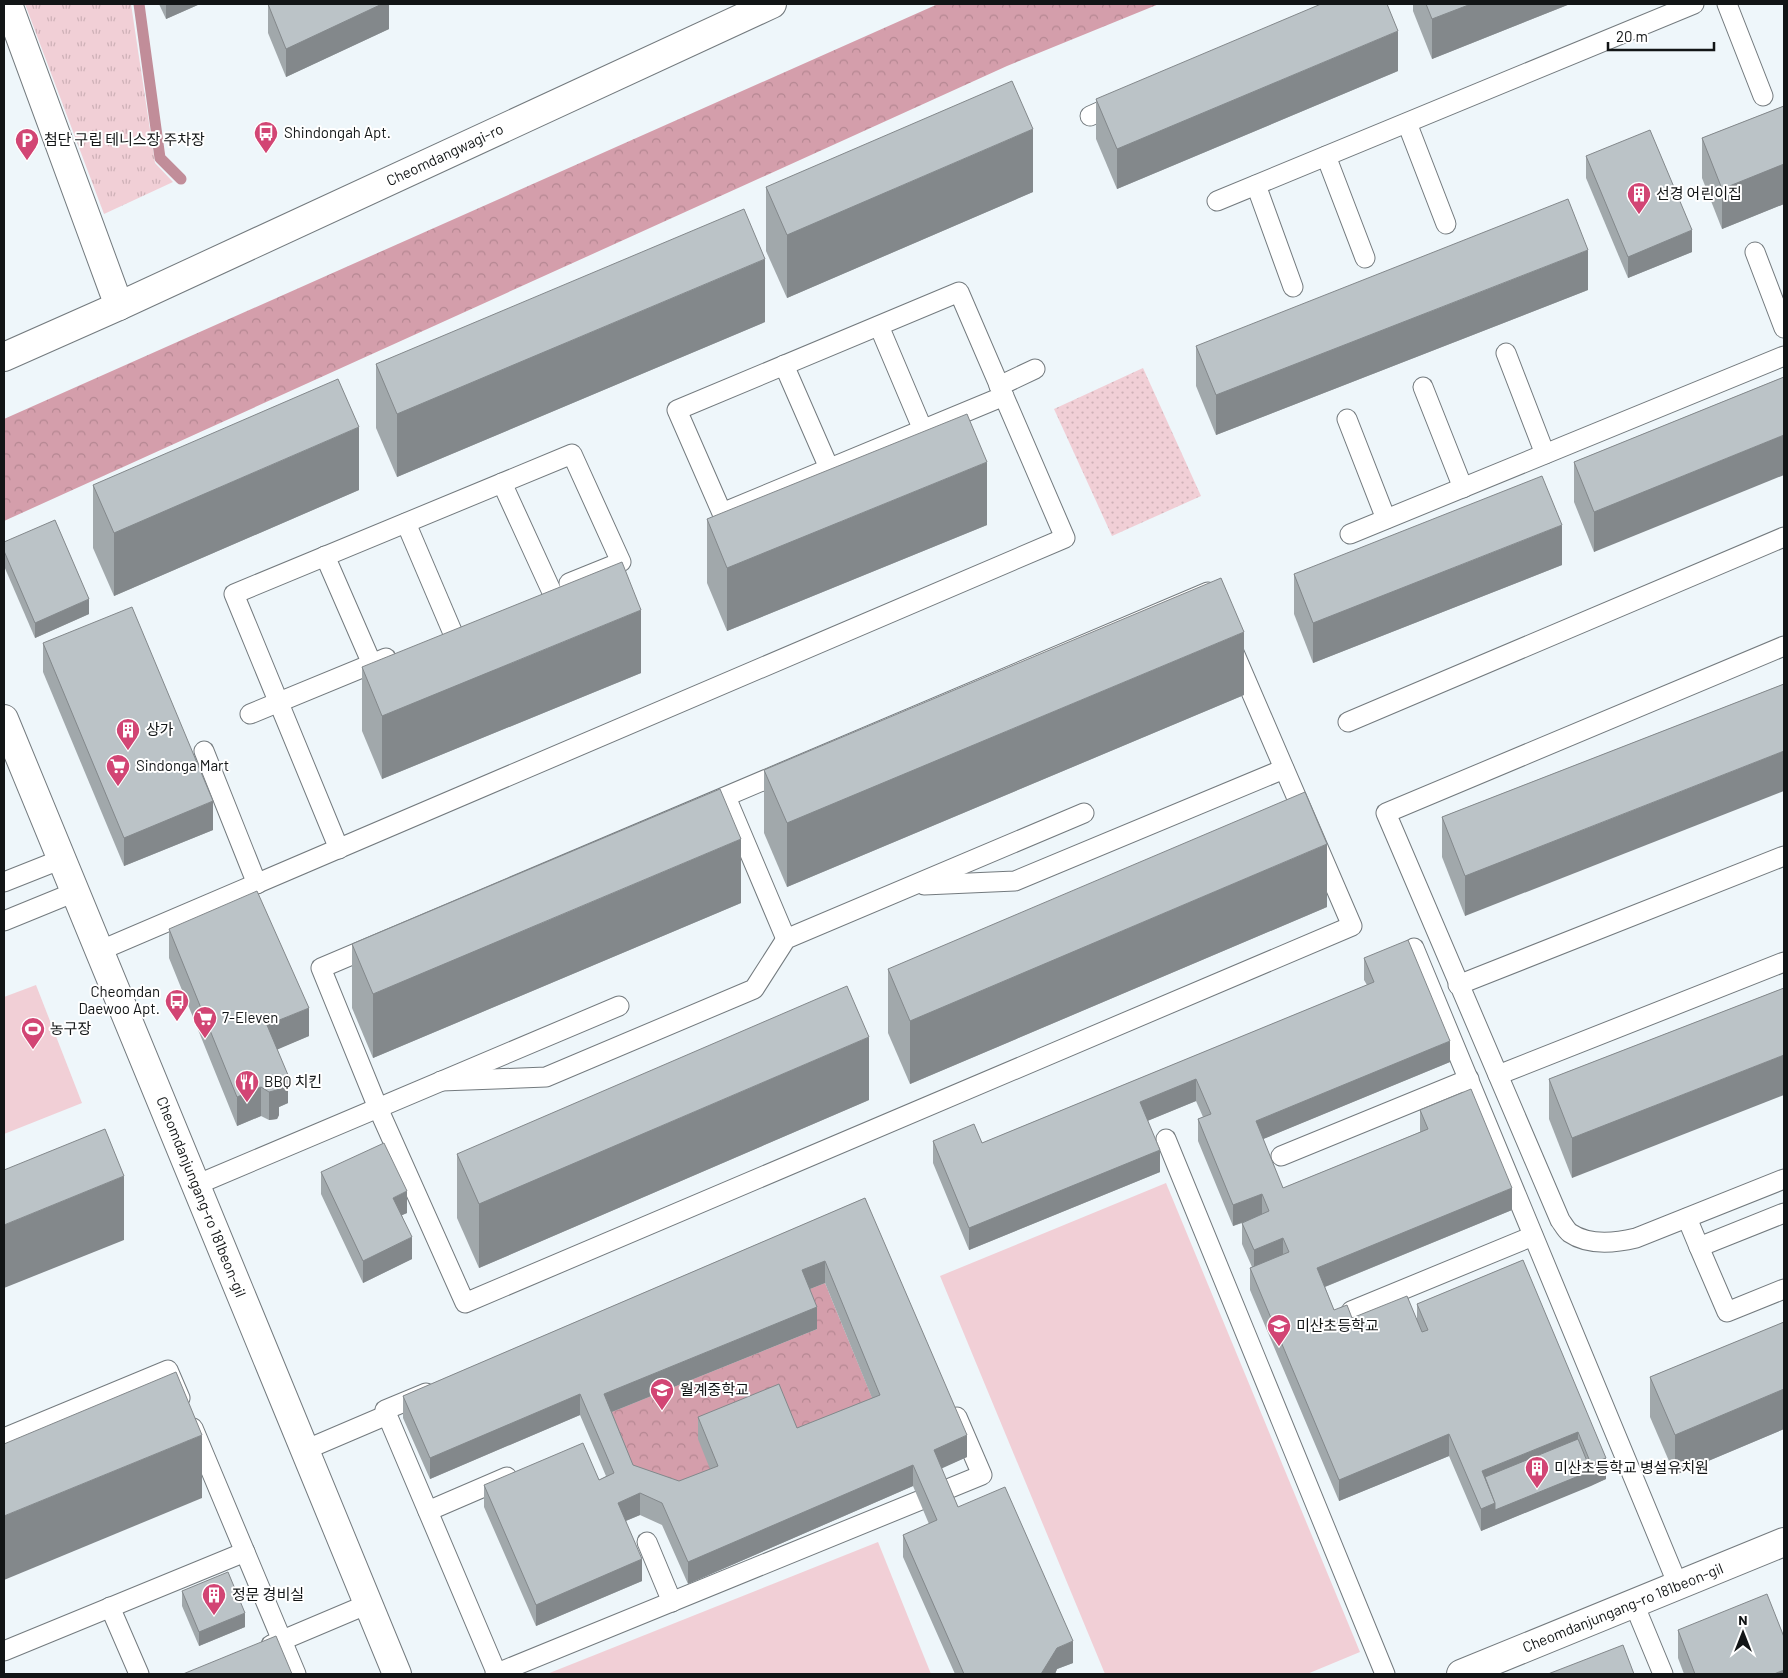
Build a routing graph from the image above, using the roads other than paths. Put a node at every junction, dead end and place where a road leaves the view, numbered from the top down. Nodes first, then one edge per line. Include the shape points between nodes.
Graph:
1 (8, 4) edge
2 (772, 4) edge
3 (1694, 4) edge
4 (1727, 4) edge
5 (1135, 96) edge
6 (1763, 96) dead end
7 (1090, 116) dead end
8 (1407, 123) junction
9 (1326, 156) junction
10 (1256, 185) junction
11 (1217, 201) dead end
12 (1446, 224) dead end
13 (1755, 252) dead end
14 (1365, 258) dead end
15 (1293, 287) dead end
16 (118, 306) junction
17 (879, 326) junction
18 (1784, 328) edge
19 (1506, 353) dead end
20 (1784, 356) edge
21 (4, 357) edge
22 (784, 365) junction
23 (1035, 369) dead end
24 (1423, 387) dead end
25 (1001, 391) junction
26 (1347, 419) dead end
27 (923, 430) junction
28 (1545, 454) junction
29 (829, 468) junction
30 (502, 483) junction
31 (1463, 488) junction
32 (1386, 519) junction
33 (406, 523) junction
34 (1350, 534) dead end
35 (1784, 537) edge
36 (325, 556) junction
37 (551, 590) junction
38 (533, 598) edge
39 (470, 623) edge
40 (452, 631) junction
41 (434, 638) edge
42 (1784, 646) edge
43 (399, 653) edge
44 (372, 664) junction
45 (278, 702) junction
46 (250, 714) dead end
47 (4, 719) edge
48 (1348, 722) dead end
49 (204, 751) dead end
50 (1284, 769) junction
51 (726, 796) junction
52 (1084, 812) dead end
53 (339, 849) junction
54 (1784, 856) edge
55 (62, 859) junction
56 (4, 882) edge
57 (257, 884) junction
58 (910, 886) junction
59 (75, 892) junction
60 (4, 921) edge
61 (786, 939) junction
62 (1414, 948) edge
63 (99, 950) junction
64 (1784, 962) edge
65 (1458, 985) junction
66 (619, 1006) dead end
67 (1498, 1076) junction
68 (1469, 1079) junction
69 (441, 1081) junction
70 (378, 1108) junction
71 (1166, 1140) dead end
72 (1281, 1156) dead end
73 (1784, 1179) edge
74 (196, 1185) junction
75 (1784, 1213) edge
76 (1687, 1218) junction
77 (1533, 1236) junction
78 (1700, 1247) junction
79 (1784, 1289) edge
80 (1352, 1311) dead end
81 (440, 1387) edge
82 (952, 1404) edge
83 (387, 1415) junction
84 (4, 1438) edge
85 (305, 1450) junction
86 (520, 1472) edge
87 (428, 1511) junction
88 (647, 1542) dead end
89 (1784, 1542) edge
90 (245, 1552) junction
91 (1678, 1585) junction
92 (672, 1602) junction
93 (368, 1604) junction
94 (1634, 1604) junction
95 (110, 1607) junction
96 (282, 1640) junction
97 (4, 1651) edge
98 (256, 1652) edge
99 (139, 1674) edge
100 (296, 1674) edge
101 (397, 1674) edge
102 (496, 1674) edge
103 (1385, 1674) edge
104 (1461, 1674) edge
105 (1663, 1674) edge

1 - 16 street
2 - 16 street, Cheomdangwagi-ro
3 - 8 lane
4 - 6 lane
5 - 7 lane
8 - 9 lane
8 - 12 lane
9 - 10 lane
9 - 14 lane
10 - 11 lane
10 - 15 lane
13 - 18 lane
16 - 21 street, Cheomdangwagi-ro
17 - 22 lane
17 - 25 lane via 959,292
17 - 27 lane
19 - 28 lane
20 - 28 lane
22 - 29 lane
22 - 29 lane via 677,410 722,513
23 - 25 lane
24 - 31 lane
25 - 27 lane
25 - 53 lane via 1065,538
26 - 32 lane
27 - 29 lane
28 - 31 lane
30 - 33 lane
30 - 37 lane
30 - 37 lane via 572,454 621,562
31 - 32 lane
32 - 34 lane
33 - 36 lane
33 - 40 lane
35 - 48 lane
36 - 44 lane
36 - 45 lane via 234,594
37 - 38 lane
39 - 40 lane
40 - 41 lane
42 - 65 lane via 1386,813
43 - 44 lane
44 - 45 lane
45 - 46 lane
45 - 53 lane
47 - 55 street, Cheomdanjungang-ro 181beon-gil
49 - 57 lane
50 - 51 lane via 1208,592
50 - 58 lane via 1015,881
50 - 70 lane via 1352,926 465,1303
51 - 61 lane
51 - 70 lane via 321,968
52 - 58 lane
53 - 57 lane
54 - 65 lane
55 - 56 lane
55 - 59 street, Cheomdanjungang-ro 181beon-gil
57 - 63 lane
58 - 61 lane
59 - 60 lane
59 - 63 street, Cheomdanjungang-ro 181beon-gil
61 - 69 lane via 754,989 546,1077
62 - 68 lane
63 - 74 street, Cheomdanjungang-ro 181beon-gil
64 - 67 lane
65 - 67 lane
66 - 69 lane
67 - 76 lane via 1568,1232 1582,1239 1617,1242
68 - 72 lane
68 - 77 lane
69 - 70 lane
70 - 74 lane
71 - 103 lane
73 - 76 lane
74 - 85 street, Cheomdanjungang-ro 181beon-gil
75 - 78 lane
76 - 78 lane
77 - 80 lane
77 - 91 lane
78 - 79 lane via 1727,1312
81 - 83 lane via 385,1410
82 - 92 lane via 982,1475
83 - 85 lane
83 - 87 lane
84 - 90 lane via 168,1370
85 - 93 street, Cheomdanjungang-ro 181beon-gil
86 - 87 lane
87 - 102 lane
88 - 92 lane
89 - 91 street, Cheomdanjungang-ro 181beon-gil
90 - 95 lane
90 - 96 lane
91 - 94 street, Cheomdanjungang-ro 181beon-gil
92 - 102 lane
93 - 96 lane
93 - 101 street, Cheomdanjungang-ro 181beon-gil
94 - 104 street, Cheomdanjungang-ro 181beon-gil
94 - 105 lane
95 - 97 lane
95 - 99 lane via 123,1655
96 - 98 lane
96 - 100 lane

